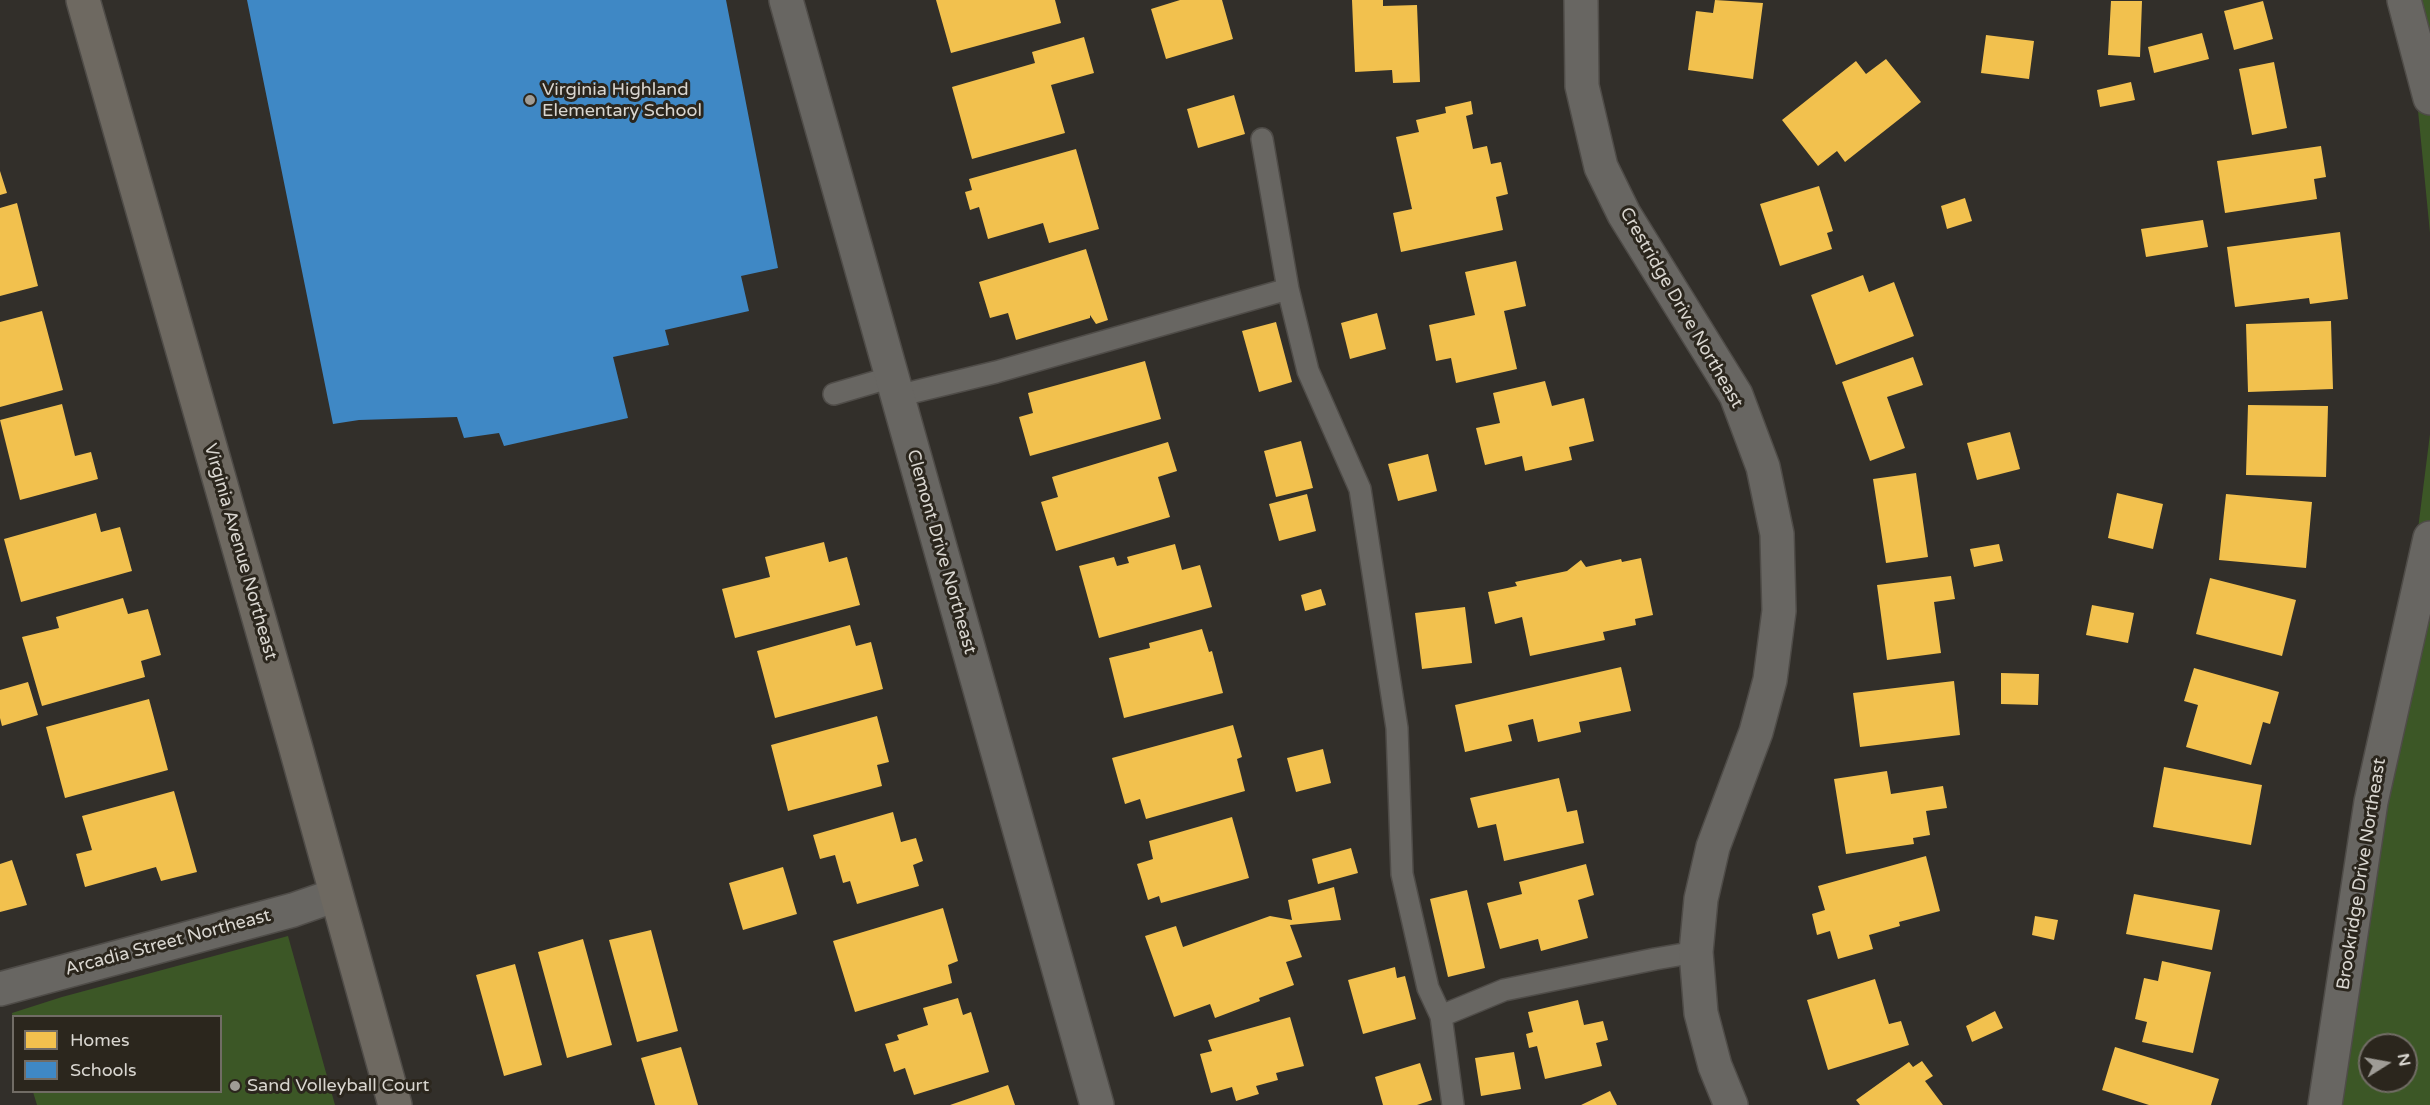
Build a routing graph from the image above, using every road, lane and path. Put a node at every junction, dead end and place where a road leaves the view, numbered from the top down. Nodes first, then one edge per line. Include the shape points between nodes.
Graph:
1 (83, 0) edge
2 (786, 0) edge
3 (1581, 0) edge
4 (2404, 0) edge
5 (2430, 98) edge
6 (1262, 139) dead end
7 (1288, 289) junction
8 (895, 387) junction
9 (834, 394) dead end
10 (2430, 538) edge
11 (336, 895) junction
12 (1696, 952) junction
13 (0, 989) edge
14 (1441, 1016) junction
15 (395, 1105) edge
16 (1097, 1105) edge
17 (1454, 1105) edge
18 (1731, 1105) edge
19 (2325, 1105) edge

1 - 11 street, Virginia Avenue Northeast
2 - 8 street, Clemont Drive Northeast
3 - 12 street, Crestridge Drive Northeast via 1582,86 1601,167 1624,214 1736,395 1763,467 1777,534 1779,611 1770,680 1756,732 1713,847 1701,899
4 - 5 street
6 - 7 lane
7 - 8 lane via 996,372
7 - 14 lane via 1308,370 1360,489 1397,728 1402,874 1428,988
8 - 9 lane
8 - 16 street, Clemont Drive Northeast
10 - 19 street, Brookridge Drive Northeast via 2371,802
11 - 13 street, Arcadia Street Northeast
11 - 15 street, Virginia Avenue Northeast
12 - 14 lane via 1504,990
12 - 18 street, Crestridge Drive Northeast via 1701,1013 1715,1066
14 - 17 lane

